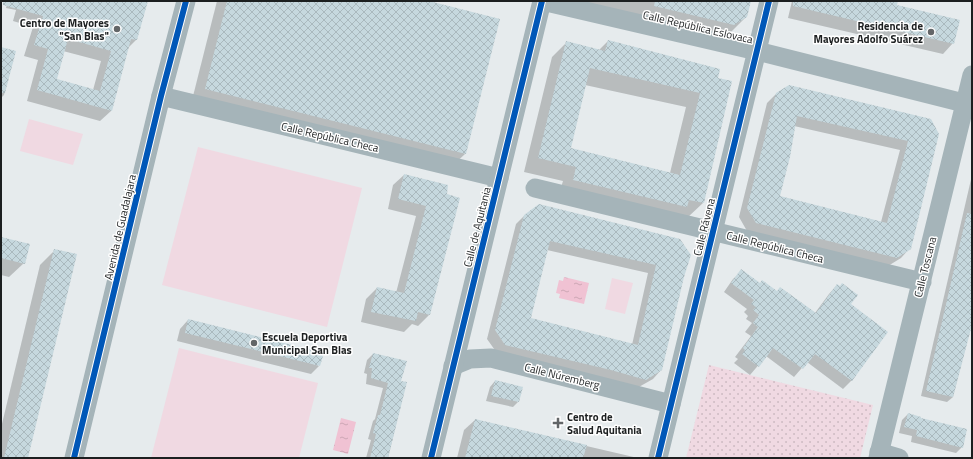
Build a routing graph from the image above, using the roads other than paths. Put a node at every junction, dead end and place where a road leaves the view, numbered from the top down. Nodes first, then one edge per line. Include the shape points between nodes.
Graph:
1 (186, 1) edge
2 (542, 1) edge
3 (769, 1) edge
4 (757, 51) junction
5 (972, 75) edge
6 (161, 96) junction
7 (968, 105) edge
8 (500, 178) junction
9 (535, 188) dead end
10 (713, 232) junction
11 (922, 282) junction
12 (453, 366) junction
13 (671, 404) junction
14 (879, 455) edge
15 (74, 458) edge
16 (431, 458) edge
17 (658, 458) edge
18 (900, 458) edge

1 - 6 street, Avenida de Guadalajara
2 - 4 street, Calle República Eslovaca
2 - 8 street, Calle de Aquitania
3 - 4 street, Calle Rávena
4 - 7 street, Calle República Eslovaca
4 - 10 street, Calle Rávena
5 - 7 street, Calle Toscana
6 - 8 street, Calle República Checa
6 - 15 street, Avenida de Guadalajara
7 - 11 street, Calle Toscana
8 - 12 street, Calle de Aquitania
9 - 10 street, Calle República Checa
10 - 11 street, Calle República Checa
10 - 13 street, Calle Rávena
11 - 14 street, Calle Toscana
12 - 13 street, Calle Núremberg via 470,359 491,358
12 - 16 street, Calle de Aquitania
13 - 17 street, Calle Rávena
14 - 18 street

